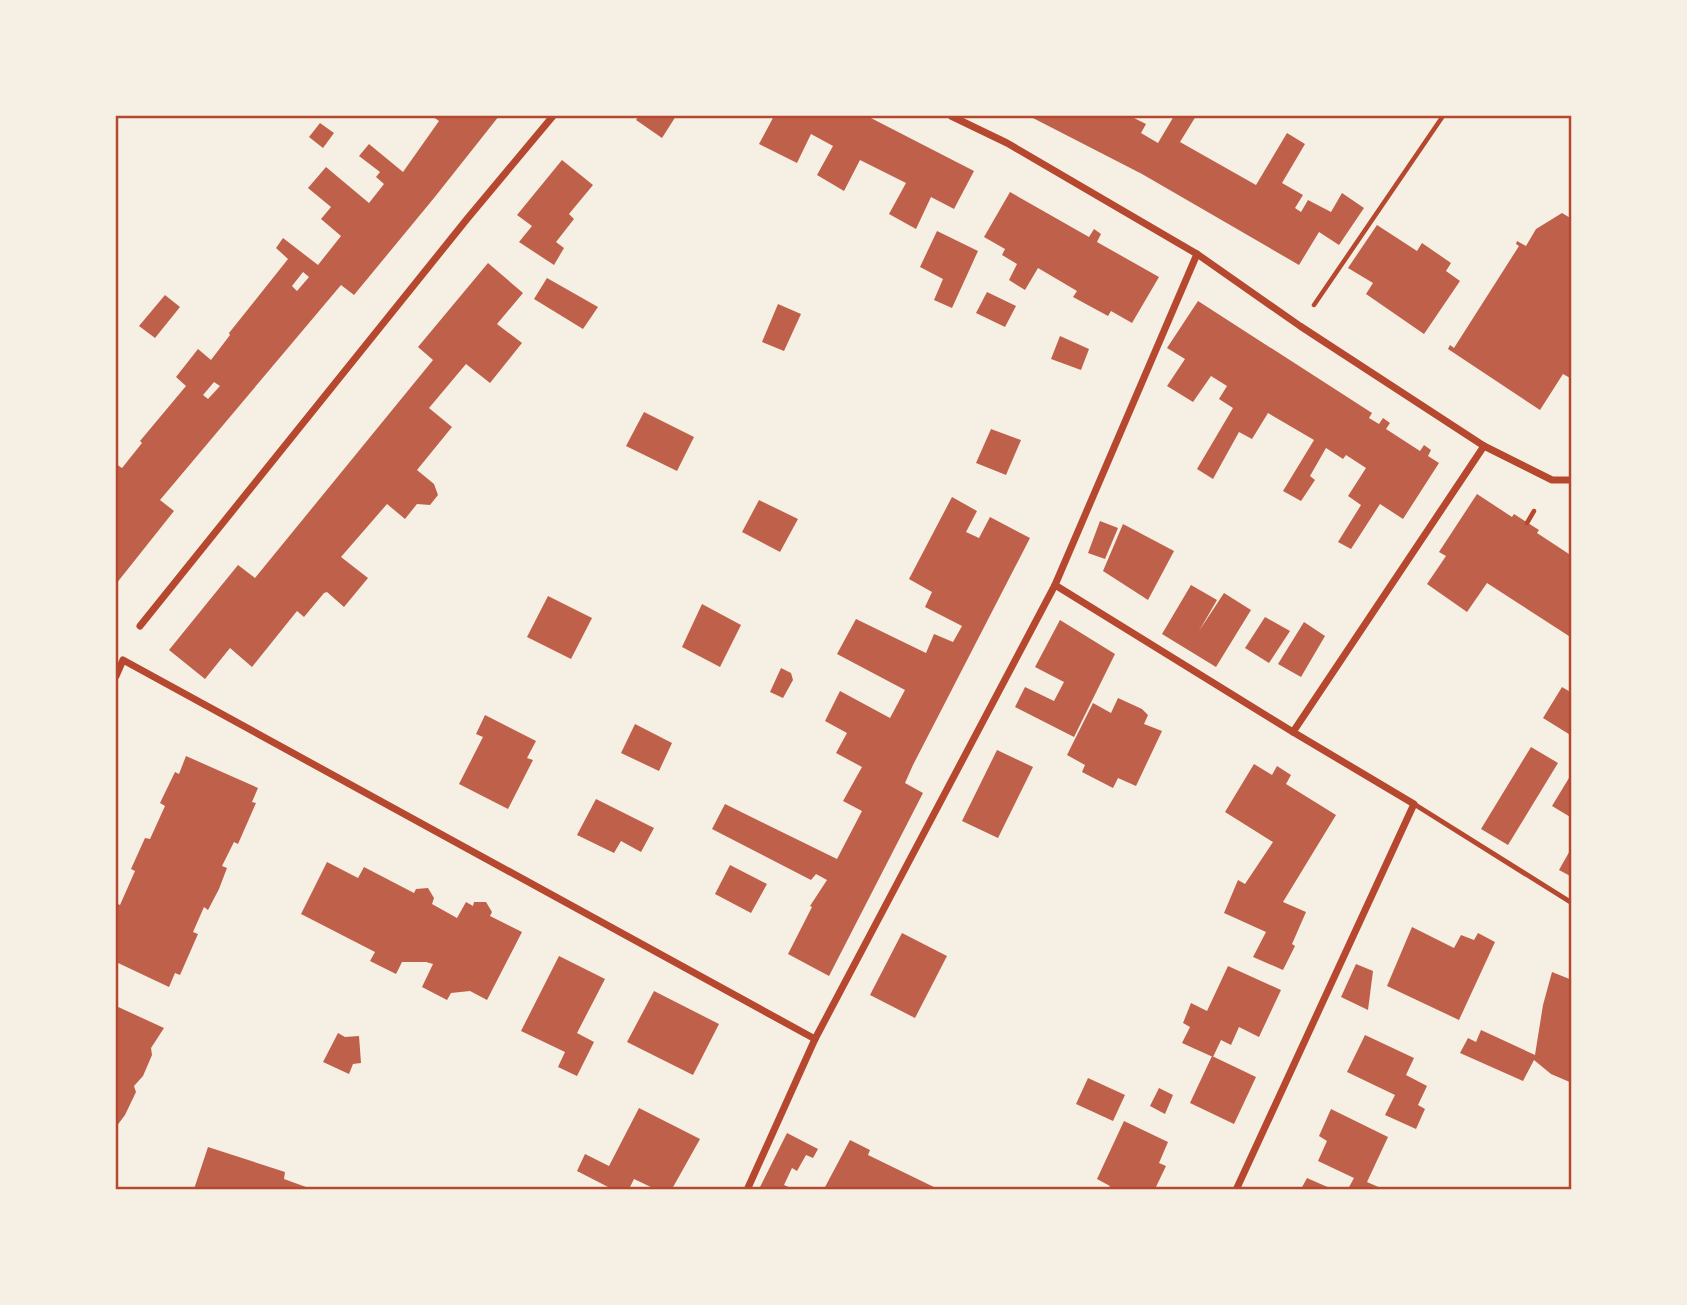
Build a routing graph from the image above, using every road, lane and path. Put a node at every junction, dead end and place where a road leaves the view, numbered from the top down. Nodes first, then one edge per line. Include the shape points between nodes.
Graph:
1 (553, 116) edge
2 (951, 116) edge
3 (1443, 116) edge
4 (1197, 254) junction
5 (1300, 326) junction
6 (1484, 446) junction
7 (1572, 480) edge
8 (1534, 511) dead end
9 (1527, 523) dead end
10 (1055, 585) junction
11 (140, 626) dead end
12 (116, 676) edge
13 (1293, 732) junction
14 (1413, 804) junction
15 (1572, 903) edge
16 (815, 1039) junction
17 (747, 1189) edge
18 (1236, 1189) edge

1 - 11 street
2 - 4 street via 1007,143
3 - 5 path
4 - 5 street
4 - 10 street
5 - 6 street
6 - 7 street via 1552,480
6 - 13 street
8 - 9 path
10 - 13 street
10 - 16 street
12 - 16 street via 122,660
13 - 14 street
14 - 15 lane
14 - 18 street
16 - 17 street

